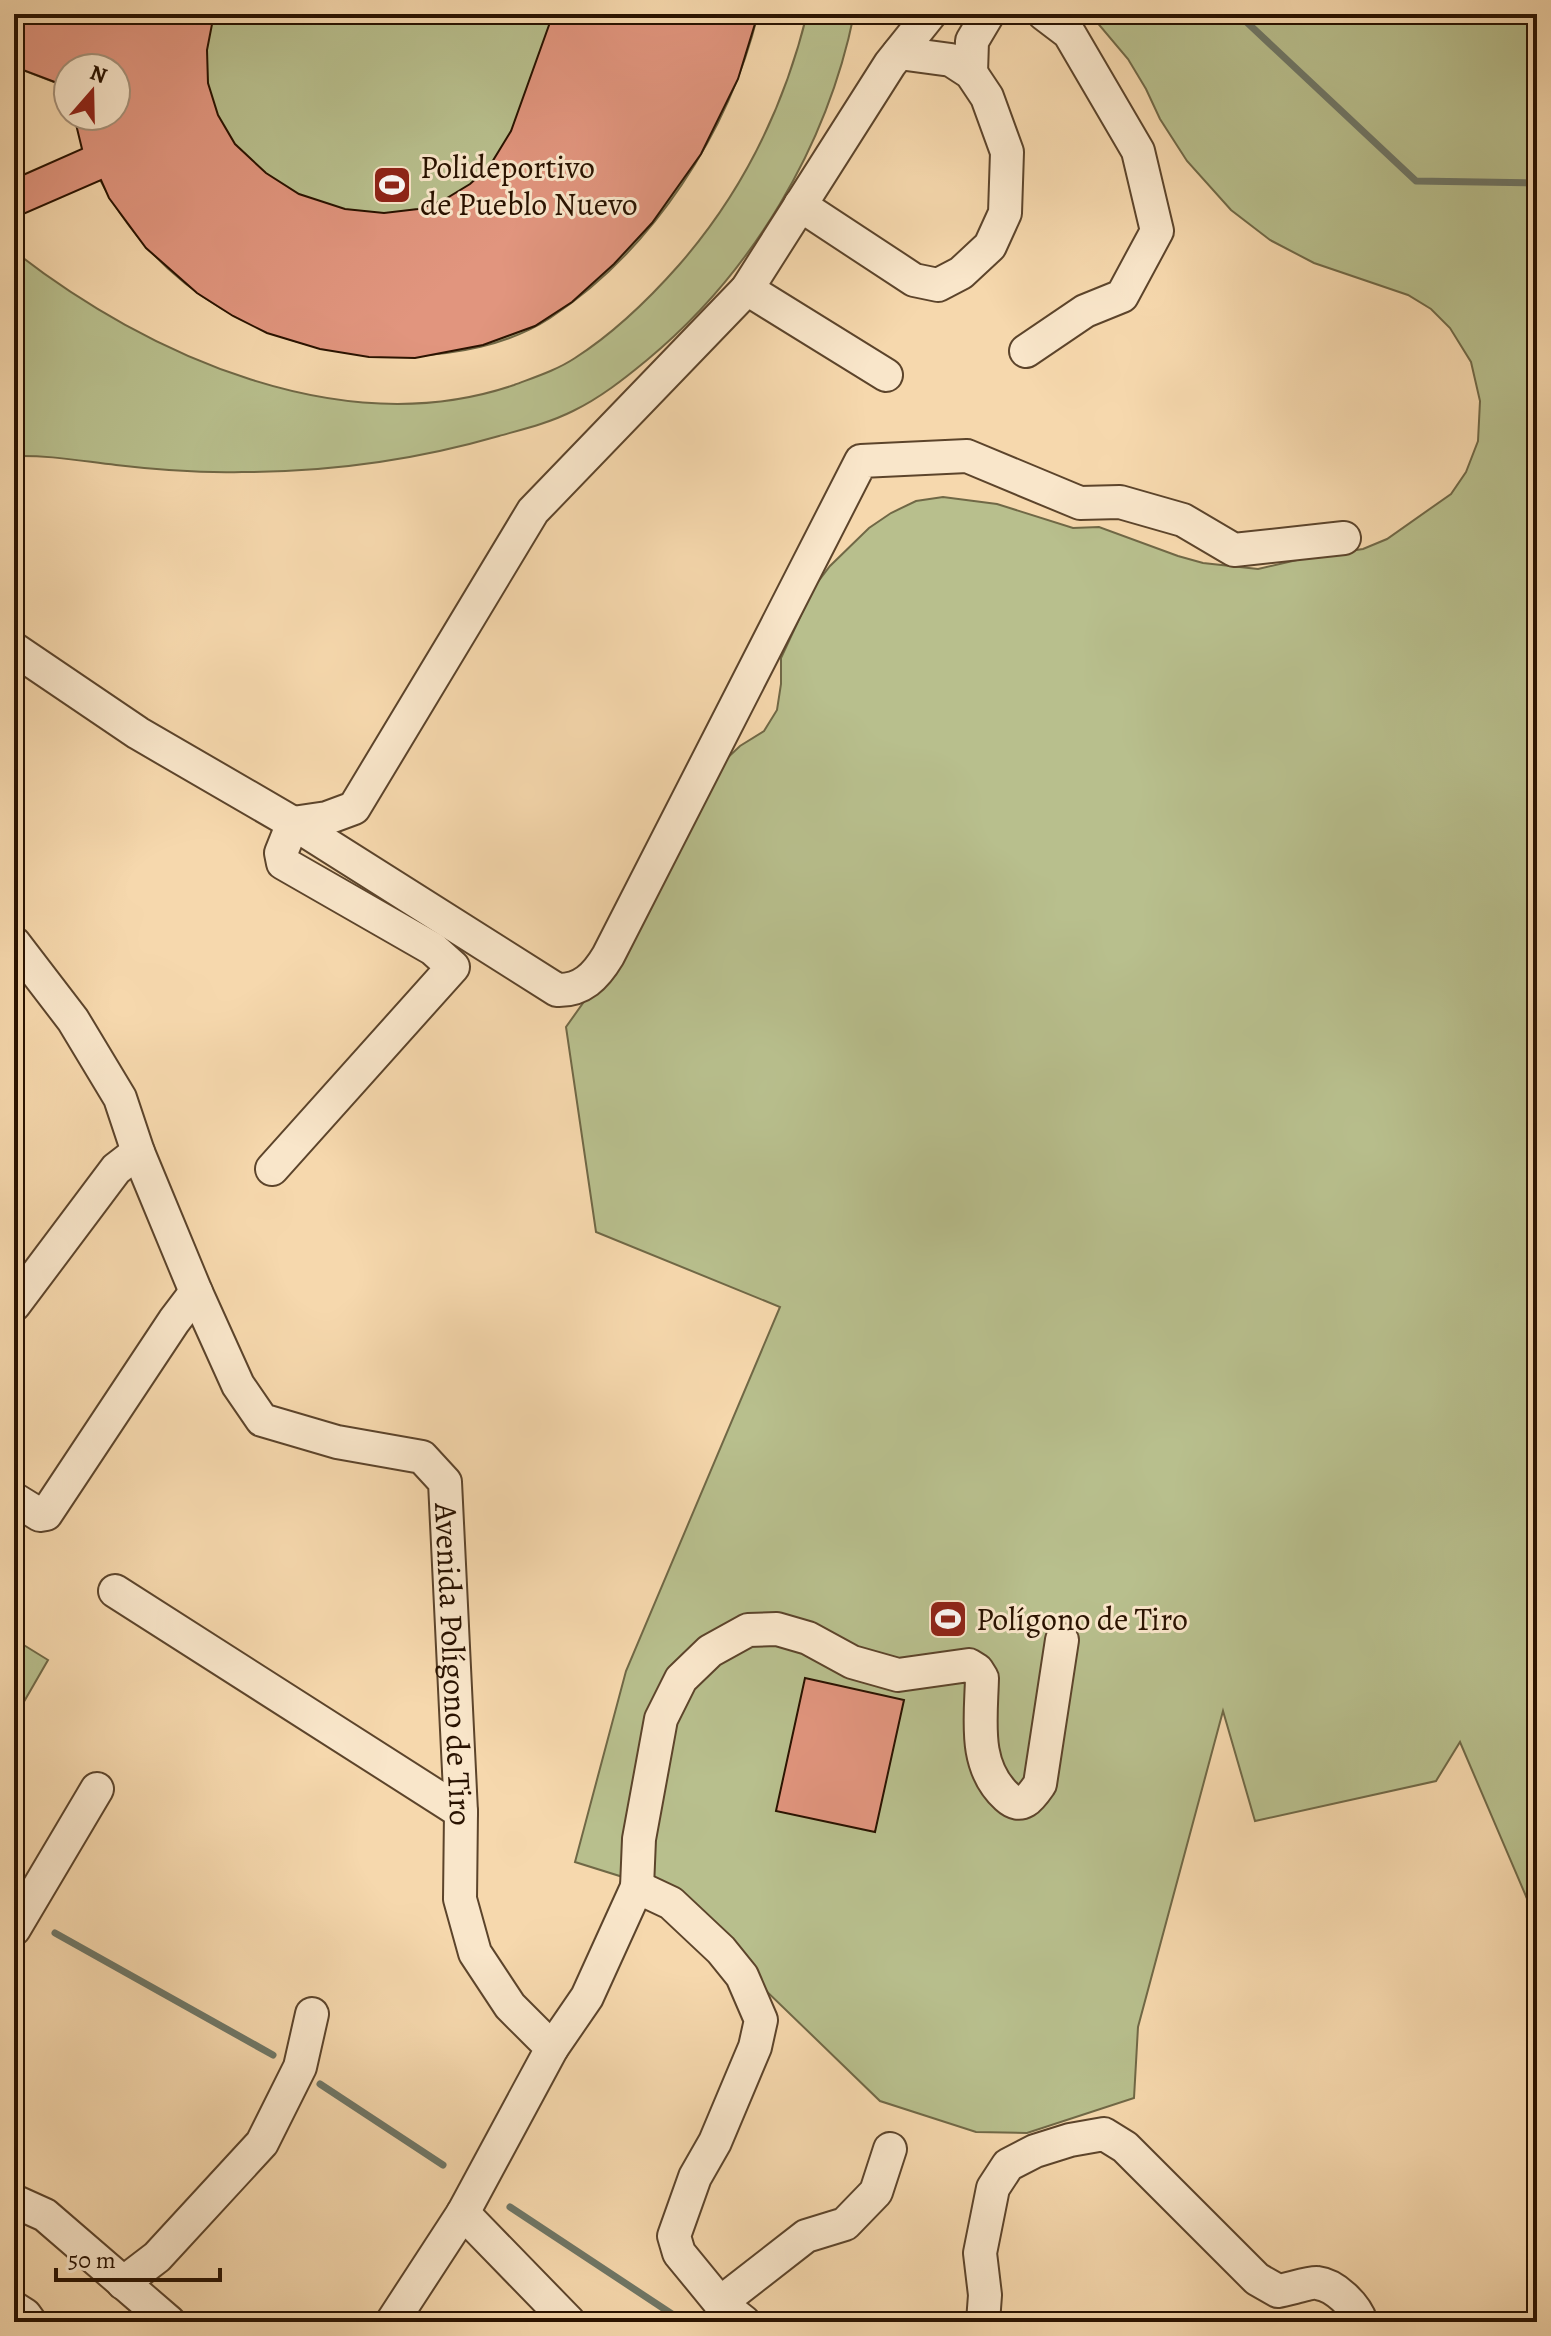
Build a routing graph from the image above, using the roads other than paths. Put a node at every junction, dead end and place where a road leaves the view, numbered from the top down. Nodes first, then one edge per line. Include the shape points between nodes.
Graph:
1 (930, 14) edge
2 (988, 14) edge
3 (1044, 14) edge
4 (899, 53) junction
5 (971, 73) junction
6 (800, 205) junction
7 (747, 289) junction
8 (1026, 351) dead end
9 (886, 375) dead end
10 (1344, 538) dead end
11 (14, 649) edge
12 (293, 823) junction
13 (14, 943) edge
14 (138, 1152) junction
15 (272, 1169) dead end
16 (196, 1292) junction
17 (14, 1305) edge
18 (14, 1499) edge
19 (115, 1591) dead end
20 (1062, 1640) dead end
21 (97, 1789) dead end
22 (461, 1812) junction
23 (637, 1887) junction
24 (14, 1929) edge
25 (312, 2014) dead end
26 (552, 2048) junction
27 (890, 2149) dead end
28 (14, 2201) edge
29 (463, 2213) junction
30 (123, 2283) junction
31 (14, 2308) edge
32 (732, 2312) edge
33 (30, 2322) edge
34 (169, 2322) edge
35 (392, 2322) edge
36 (569, 2322) edge
37 (983, 2322) edge
38 (1361, 2322) edge

1 - 4 street
2 - 5 street via 972,41
3 - 8 street via 1069,33 1138,151 1157,231 1122,296 1085,311
4 - 5 street via 951,60
4 - 6 street
5 - 6 street via 987,97 1007,152 1005,213 990,246 961,273 938,285 914,280
6 - 7 street
7 - 9 street
7 - 12 street via 533,511 354,808
10 - 12 street via 1234,550 1183,520 1120,502 1080,503 967,456 861,461 608,956 596,975 568,990 557,990
11 - 12 street via 138,733
12 - 15 street via 281,853 283,863 433,949 453,967
13 - 14 street, Avenida Polígono de Tiro via 103,1066
14 - 16 street, Avenida Polígono de Tiro
14 - 17 street via 116,1169
16 - 18 street via 46,1514
16 - 22 street, Avenida Polígono de Tiro via 238,1385 262,1420 337,1442 422,1457 445,1482
19 - 22 street
20 - 23 street via 1040,1784 1020,1804 995,1786 982,1757 982,1678 969,1665 898,1675 852,1662 808,1638 777,1629 748,1630 710,1651 681,1679 661,1719 639,1839
21 - 24 street
22 - 26 street, Avenida Polígono de Tiro via 460,1899 475,1953 510,2006
23 - 26 street via 587,1997
23 - 32 street via 671,1903 721,1950 742,1976 761,2020 755,2047 674,2236 679,2253
25 - 30 street via 300,2067 262,2143 157,2257
26 - 29 street
27 - 32 street via 876,2192 845,2224 806,2236
28 - 30 street via 45,2215
29 - 35 street
29 - 36 street
30 - 34 street
31 - 33 street
37 - 38 street via 980,2253 993,2188 1008,2165 1035,2151 1104,2134 1125,2147 1257,2279 1278,2291 1317,2282 1340,2294

